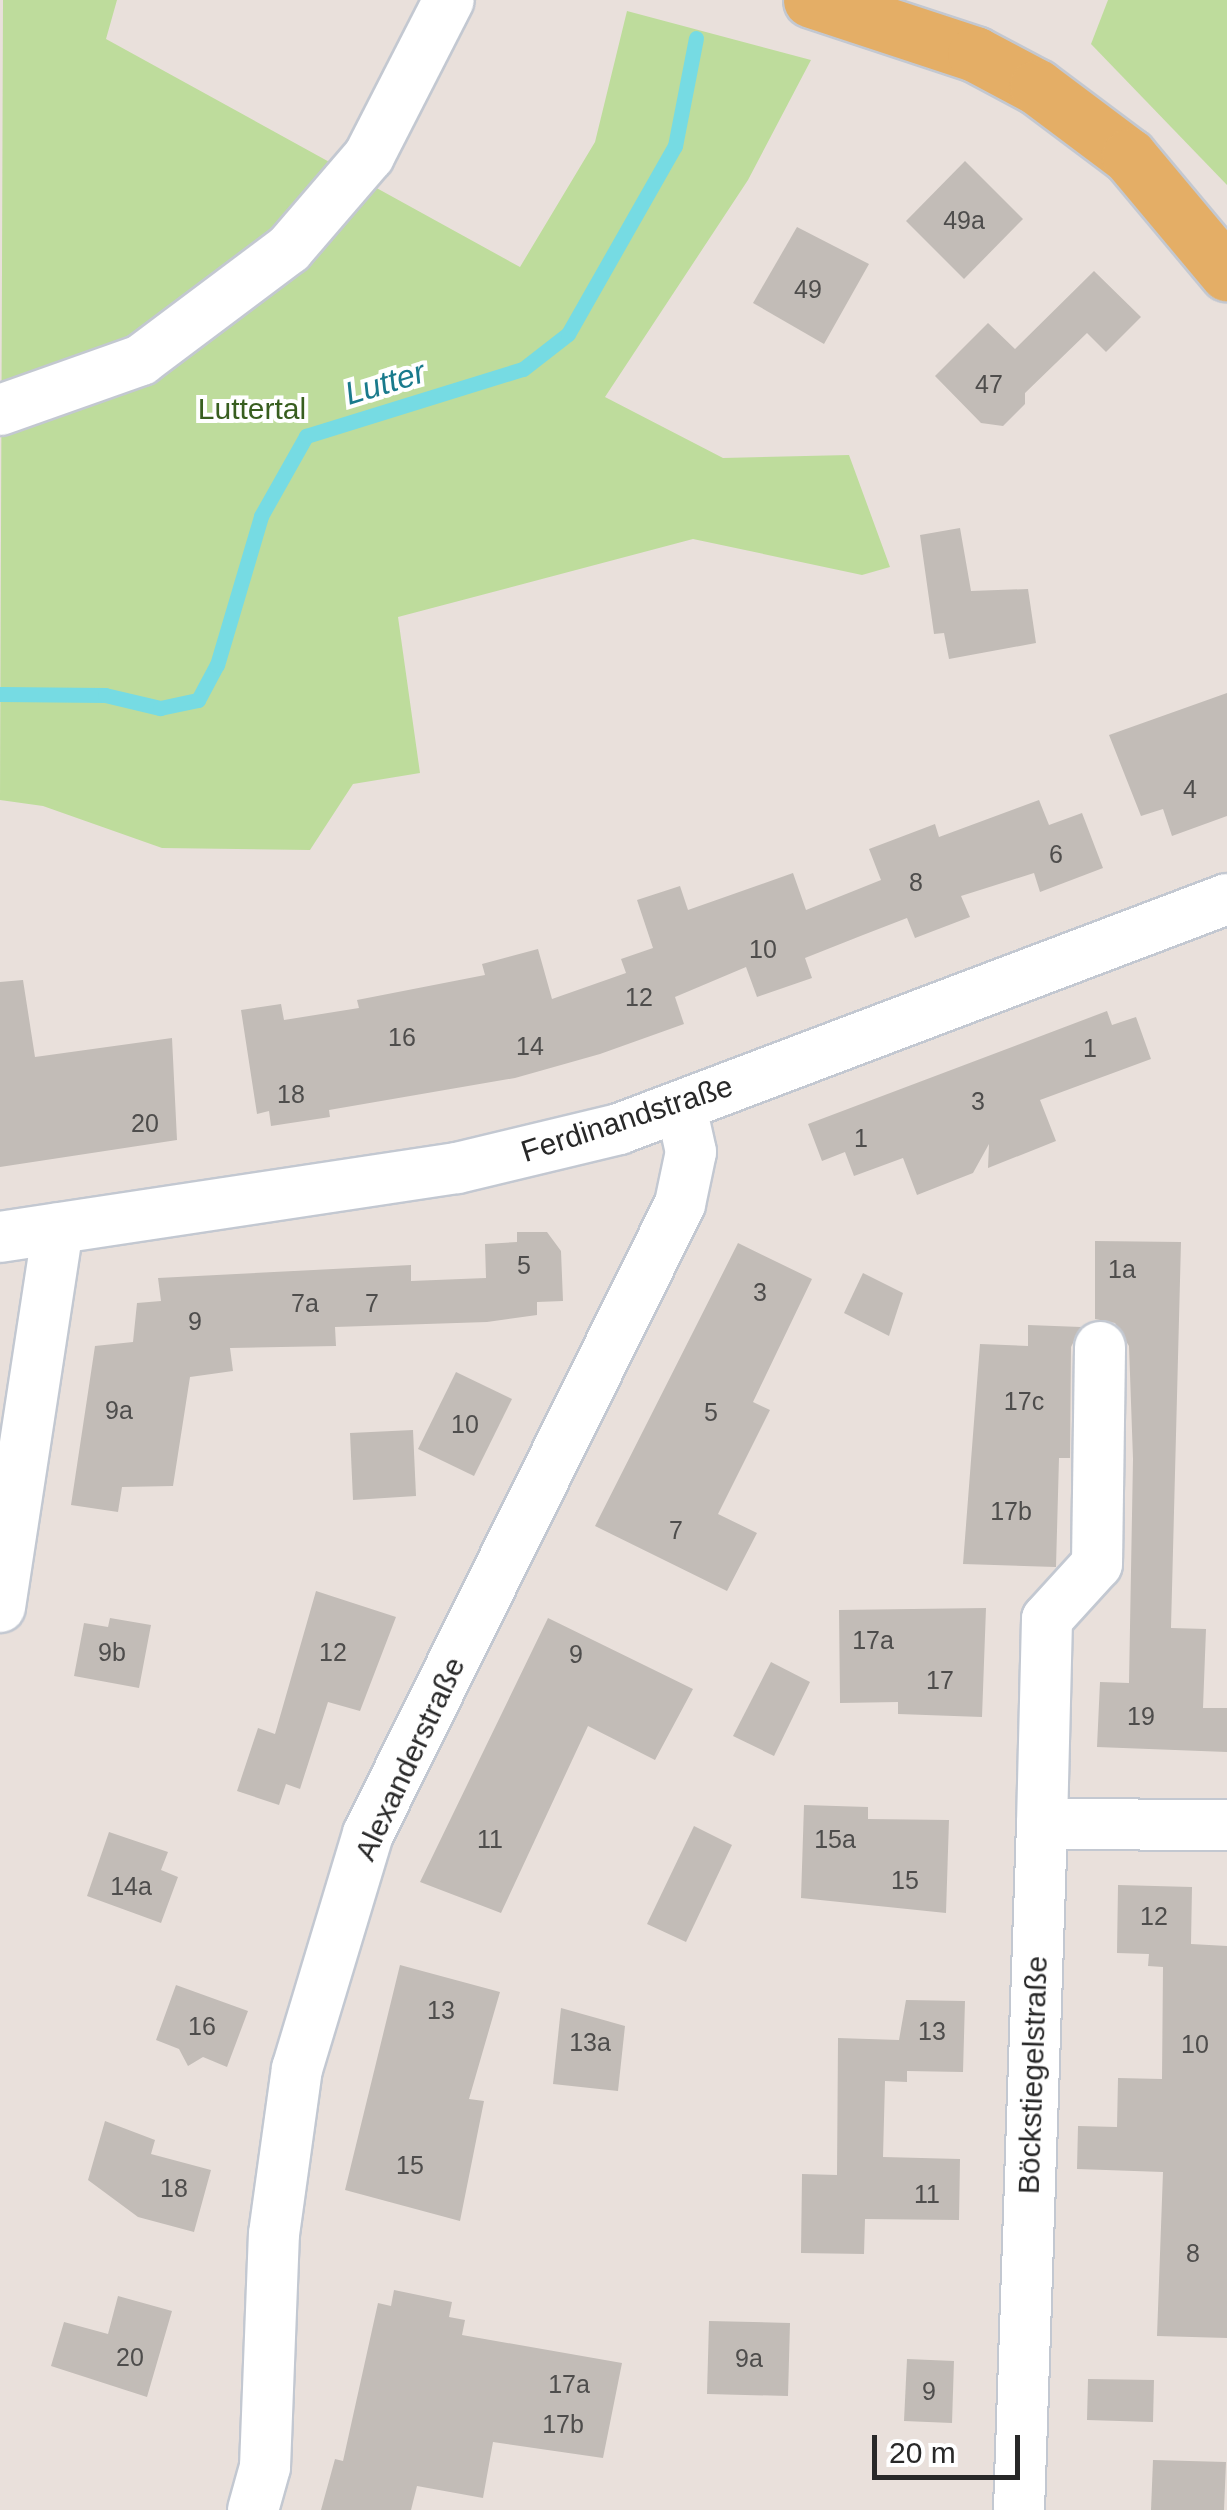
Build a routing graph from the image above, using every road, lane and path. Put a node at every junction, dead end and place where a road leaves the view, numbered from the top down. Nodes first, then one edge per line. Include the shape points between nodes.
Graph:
1 (449, 0) edge
2 (811, 0) edge
3 (1227, 273) edge
4 (0, 410) edge
5 (1227, 899) edge
6 (681, 1107) junction
7 (58, 1228) junction
8 (0, 1237) edge
9 (1100, 1347) dead end
10 (0, 1607) edge
11 (1042, 1824) junction
12 (1227, 1824) edge
13 (252, 2510) edge
14 (1019, 2510) edge

1 - 4 street via 413,84 369,156 289,249 141,360
2 - 3 main road via 975,54 1037,87 1129,156
5 - 6 street, Ferdinandstraße
6 - 7 street, Ferdinandstraße via 457,1168
6 - 13 street, Alexanderstraße via 691,1152 680,1204 368,1834 297,2069 274,2234 265,2467
7 - 8 street, Ferdinandstraße
7 - 10 street
9 - 11 street, Böckstiegelstraße via 1096,1564 1047,1619
11 - 12 street
11 - 14 street, Böckstiegelstraße

